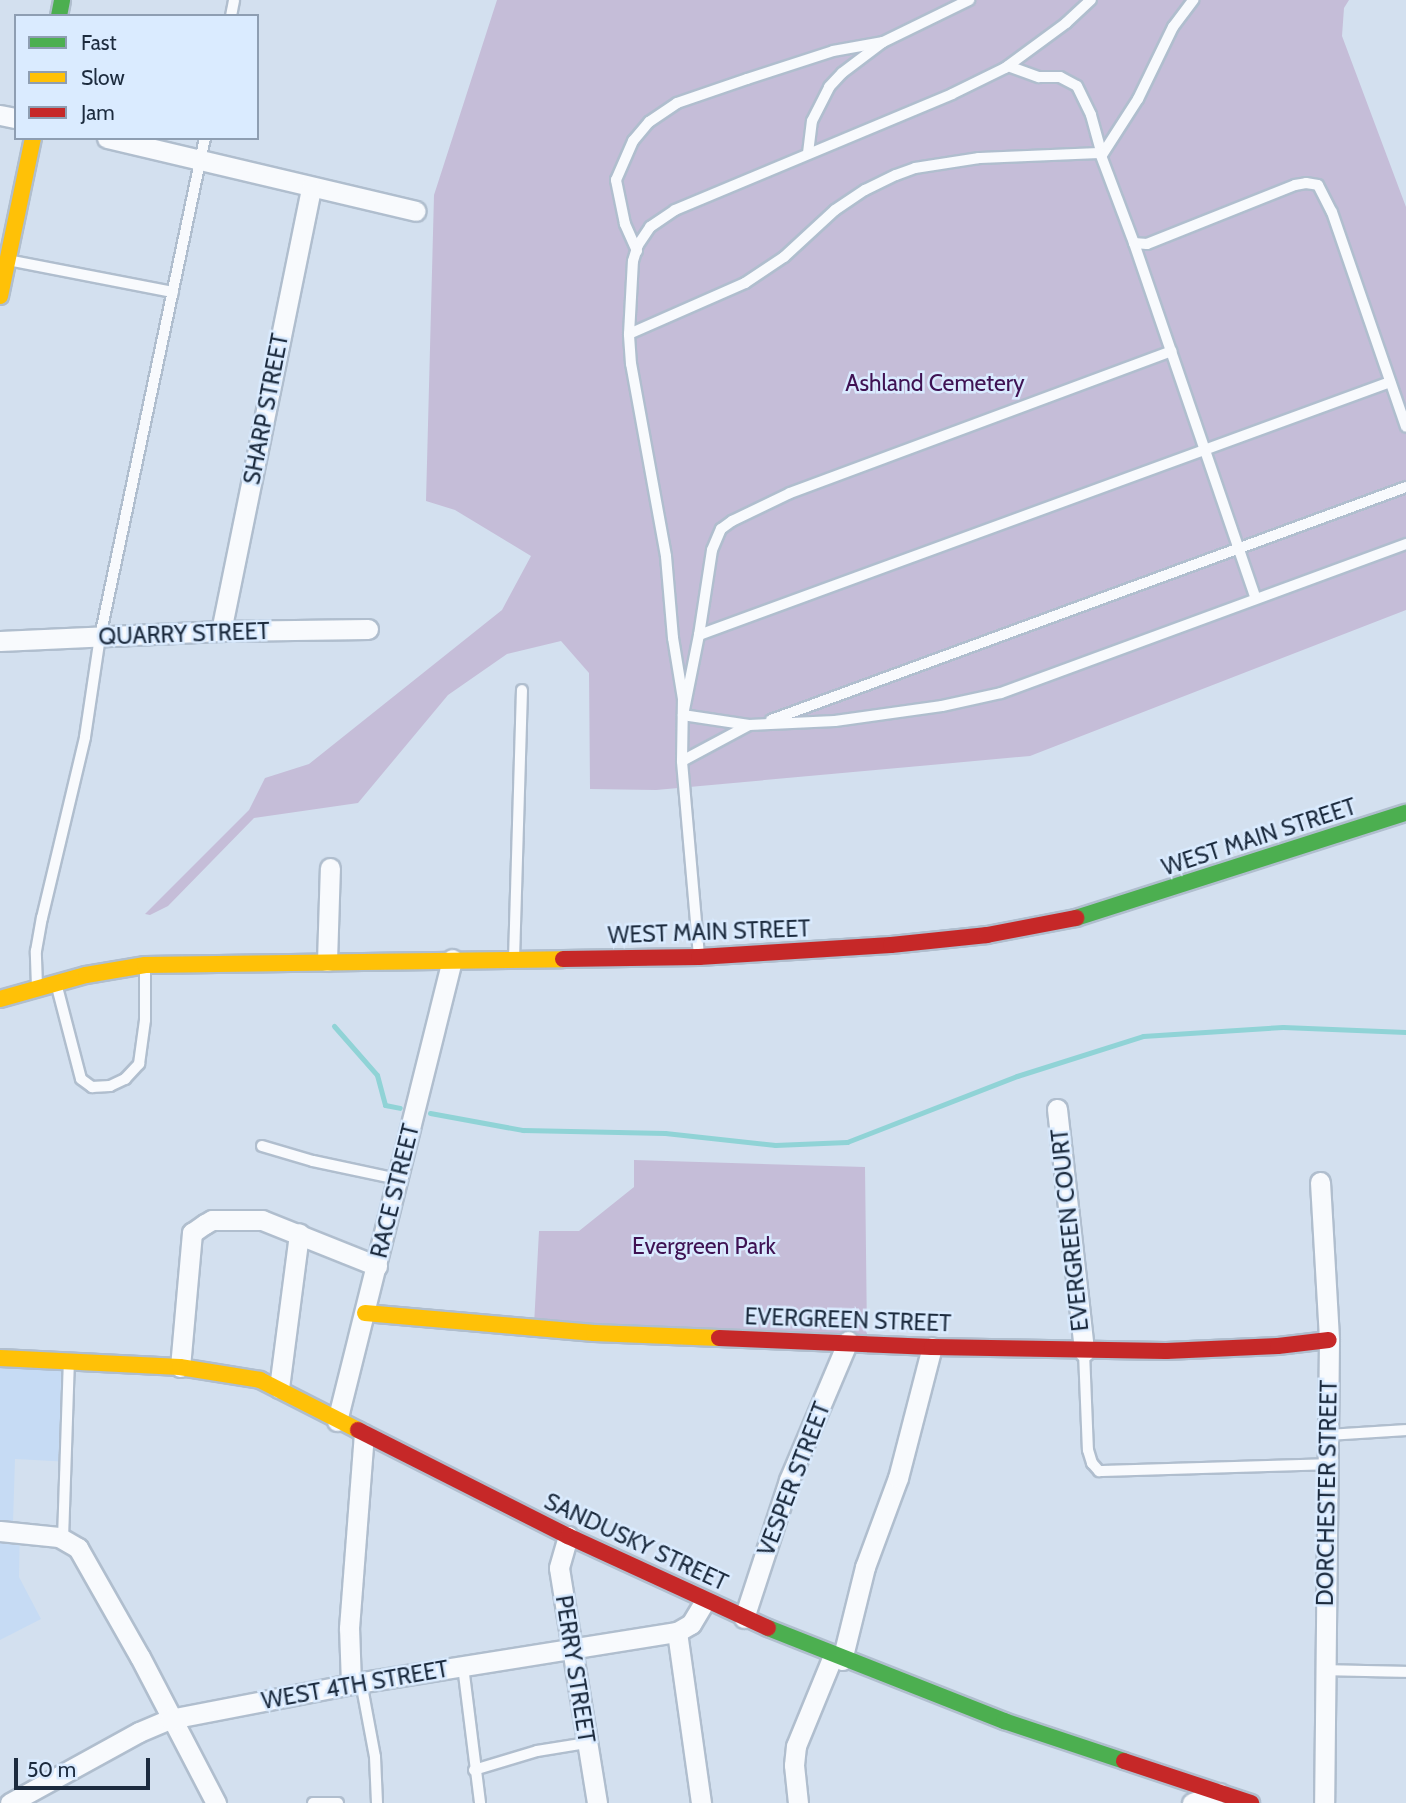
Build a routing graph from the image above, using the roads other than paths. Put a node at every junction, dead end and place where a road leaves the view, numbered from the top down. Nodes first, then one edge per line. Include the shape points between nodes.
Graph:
1 (970, 0) edge
2 (1091, 0) edge
3 (1193, 0) edge
4 (883, 42) junction
5 (1009, 66) junction
6 (33, 140) edge
7 (115, 140) edge
8 (205, 140) edge
9 (808, 153) junction
10 (1102, 155) junction
11 (201, 161) junction
12 (311, 187) junction
13 (415, 211) dead end
14 (1135, 243) junction
15 (637, 251) junction
16 (5, 262) edge
17 (173, 292) junction
18 (0, 296) edge
19 (629, 334) junction
20 (1171, 351) junction
21 (1390, 382) junction
22 (1406, 427) edge
23 (1203, 449) junction
24 (1406, 487) edge
25 (1406, 544) edge
26 (1238, 548) junction
27 (1256, 599) junction
28 (368, 629) dead end
29 (221, 631) junction
30 (699, 635) junction
31 (100, 637) junction
32 (0, 641) edge
33 (522, 690) dead end
34 (683, 715) junction
35 (760, 723) junction
36 (749, 725) junction
37 (682, 761) junction
38 (1406, 813) edge
39 (330, 868) dead end
40 (699, 957) junction
41 (452, 959) junction
42 (514, 960) junction
43 (327, 961) junction
44 (145, 965) junction
45 (56, 983) junction
46 (37, 988) junction
47 (0, 999) edge
48 (1056, 1109) dead end
49 (262, 1146) dead end
50 (399, 1179) junction
51 (1320, 1182) dead end
52 (299, 1233) junction
53 (377, 1266) junction
54 (365, 1313) junction
55 (1329, 1340) junction
56 (848, 1341) junction
57 (932, 1347) junction
58 (1084, 1351) junction
59 (0, 1359) edge
60 (69, 1361) junction
61 (180, 1367) junction
62 (279, 1388) junction
63 (337, 1421) junction
64 (1406, 1430) edge
65 (364, 1435) junction
66 (1329, 1436) junction
67 (1329, 1464) junction
68 (0, 1531) edge
69 (568, 1536) junction
70 (63, 1539) junction
71 (705, 1601) junction
72 (744, 1618) junction
73 (677, 1632) junction
74 (572, 1648) junction
75 (838, 1658) junction
76 (463, 1667) junction
77 (1325, 1670) junction
78 (1406, 1672) edge
79 (356, 1683) junction
80 (170, 1719) junction
81 (587, 1743) junction
82 (474, 1770) junction
83 (1219, 1793) junction
84 (20, 1801) edge
85 (216, 1803) edge
86 (313, 1803) edge
87 (338, 1803) edge
88 (377, 1803) edge
89 (480, 1803) edge
90 (597, 1803) edge
91 (701, 1803) edge
92 (799, 1803) edge
93 (1192, 1803) edge
94 (1251, 1803) edge
95 (1324, 1803) edge

1 - 4 lane
2 - 5 lane
3 - 10 lane via 1172,27 1138,99
4 - 9 lane via 829,87 811,121
4 - 15 lane via 833,51 747,79 677,103 649,122 633,141 616,180 625,224
5 - 9 lane
5 - 10 lane via 1039,77 1060,77 1077,86
6 - 16 street
7 - 11 street
8 - 11 lane
9 - 15 lane via 675,210 650,227
10 - 14 lane
10 - 19 lane via 1091,151 979,158 896,175 835,210 754,278
11 - 12 street
11 - 17 lane
12 - 13 street
12 - 29 street, SHARP STREET
14 - 20 lane
14 - 21 lane via 1141,246 1295,185 1318,185 1332,212
15 - 19 lane
16 - 17 lane
16 - 18 street
17 - 31 lane
19 - 34 lane via 635,392 666,556
20 - 23 lane
20 - 30 lane via 789,493 732,521 721,529 712,550
21 - 22 lane
21 - 23 lane
23 - 26 lane
23 - 30 lane
24 - 26 lane
25 - 27 lane
26 - 27 lane
26 - 35 lane
27 - 35 lane via 982,698 835,721
28 - 29 street, QUARRY STREET
29 - 31 street, QUARRY STREET
30 - 34 lane
31 - 32 street, QUARRY STREET
31 - 46 lane via 85,737 36,951
33 - 42 lane
34 - 36 lane
34 - 37 lane
35 - 36 lane
36 - 37 lane
37 - 40 lane
38 - 40 street, WEST MAIN STREET via 1130,903 1035,928 891,945
39 - 43 street
40 - 42 street, WEST MAIN STREET
41 - 42 street, WEST MAIN STREET
41 - 43 street, WEST MAIN STREET
41 - 50 street, RACE STREET
43 - 44 street, WEST MAIN STREET
44 - 45 street, WEST MAIN STREET
44 - 45 lane via 139,1064 110,1086 92,1087 77,1071
45 - 46 street, WEST MAIN STREET
46 - 47 street, WEST MAIN STREET
48 - 58 street, EVERGREEN COURT
49 - 50 lane
50 - 53 street, RACE STREET
51 - 55 street, DORCHESTER STREET
52 - 53 street
52 - 61 street via 243,1218 212,1220 192,1233
52 - 62 street
53 - 54 street, RACE STREET
54 - 56 street, EVERGREEN STREET via 593,1333
54 - 63 street, RACE STREET
55 - 58 street, EVERGREEN STREET via 1216,1350
55 - 66 street, DORCHESTER STREET
56 - 57 street, EVERGREEN STREET
56 - 72 street, VESPER STREET via 789,1480
57 - 58 street, EVERGREEN STREET
57 - 75 street via 898,1478
58 - 67 lane via 1088,1450 1099,1471
59 - 60 street, SANDUSKY STREET
60 - 61 street, SANDUSKY STREET
60 - 70 lane
61 - 62 street, SANDUSKY STREET via 237,1374
62 - 63 street, SANDUSKY STREET
63 - 65 street, SANDUSKY STREET
64 - 66 lane
65 - 69 street, SANDUSKY STREET
65 - 79 street via 349,1628
66 - 67 street, DORCHESTER STREET
67 - 77 street, DORCHESTER STREET
68 - 70 street
69 - 71 street, SANDUSKY STREET
69 - 74 street, PERRY STREET via 559,1568
70 - 80 street via 78,1548 90,1565
71 - 72 street, SANDUSKY STREET
71 - 73 street via 691,1624
72 - 75 street, SANDUSKY STREET
73 - 74 street, WEST 4TH STREET
73 - 91 street
74 - 76 street, WEST 4TH STREET
74 - 81 street, PERRY STREET
75 - 83 street, SANDUSKY STREET via 1004,1721
75 - 92 street via 796,1746
76 - 79 street, WEST 4TH STREET
76 - 82 lane
77 - 78 lane
77 - 95 street, DORCHESTER STREET
79 - 80 street, WEST 4TH STREET
79 - 88 lane via 375,1757
80 - 84 street, WEST 4TH STREET
80 - 85 street
81 - 82 lane via 537,1751
81 - 90 street, PERRY STREET
82 - 89 lane
83 - 93 street
83 - 94 street, SANDUSKY STREET
86 - 87 lane

